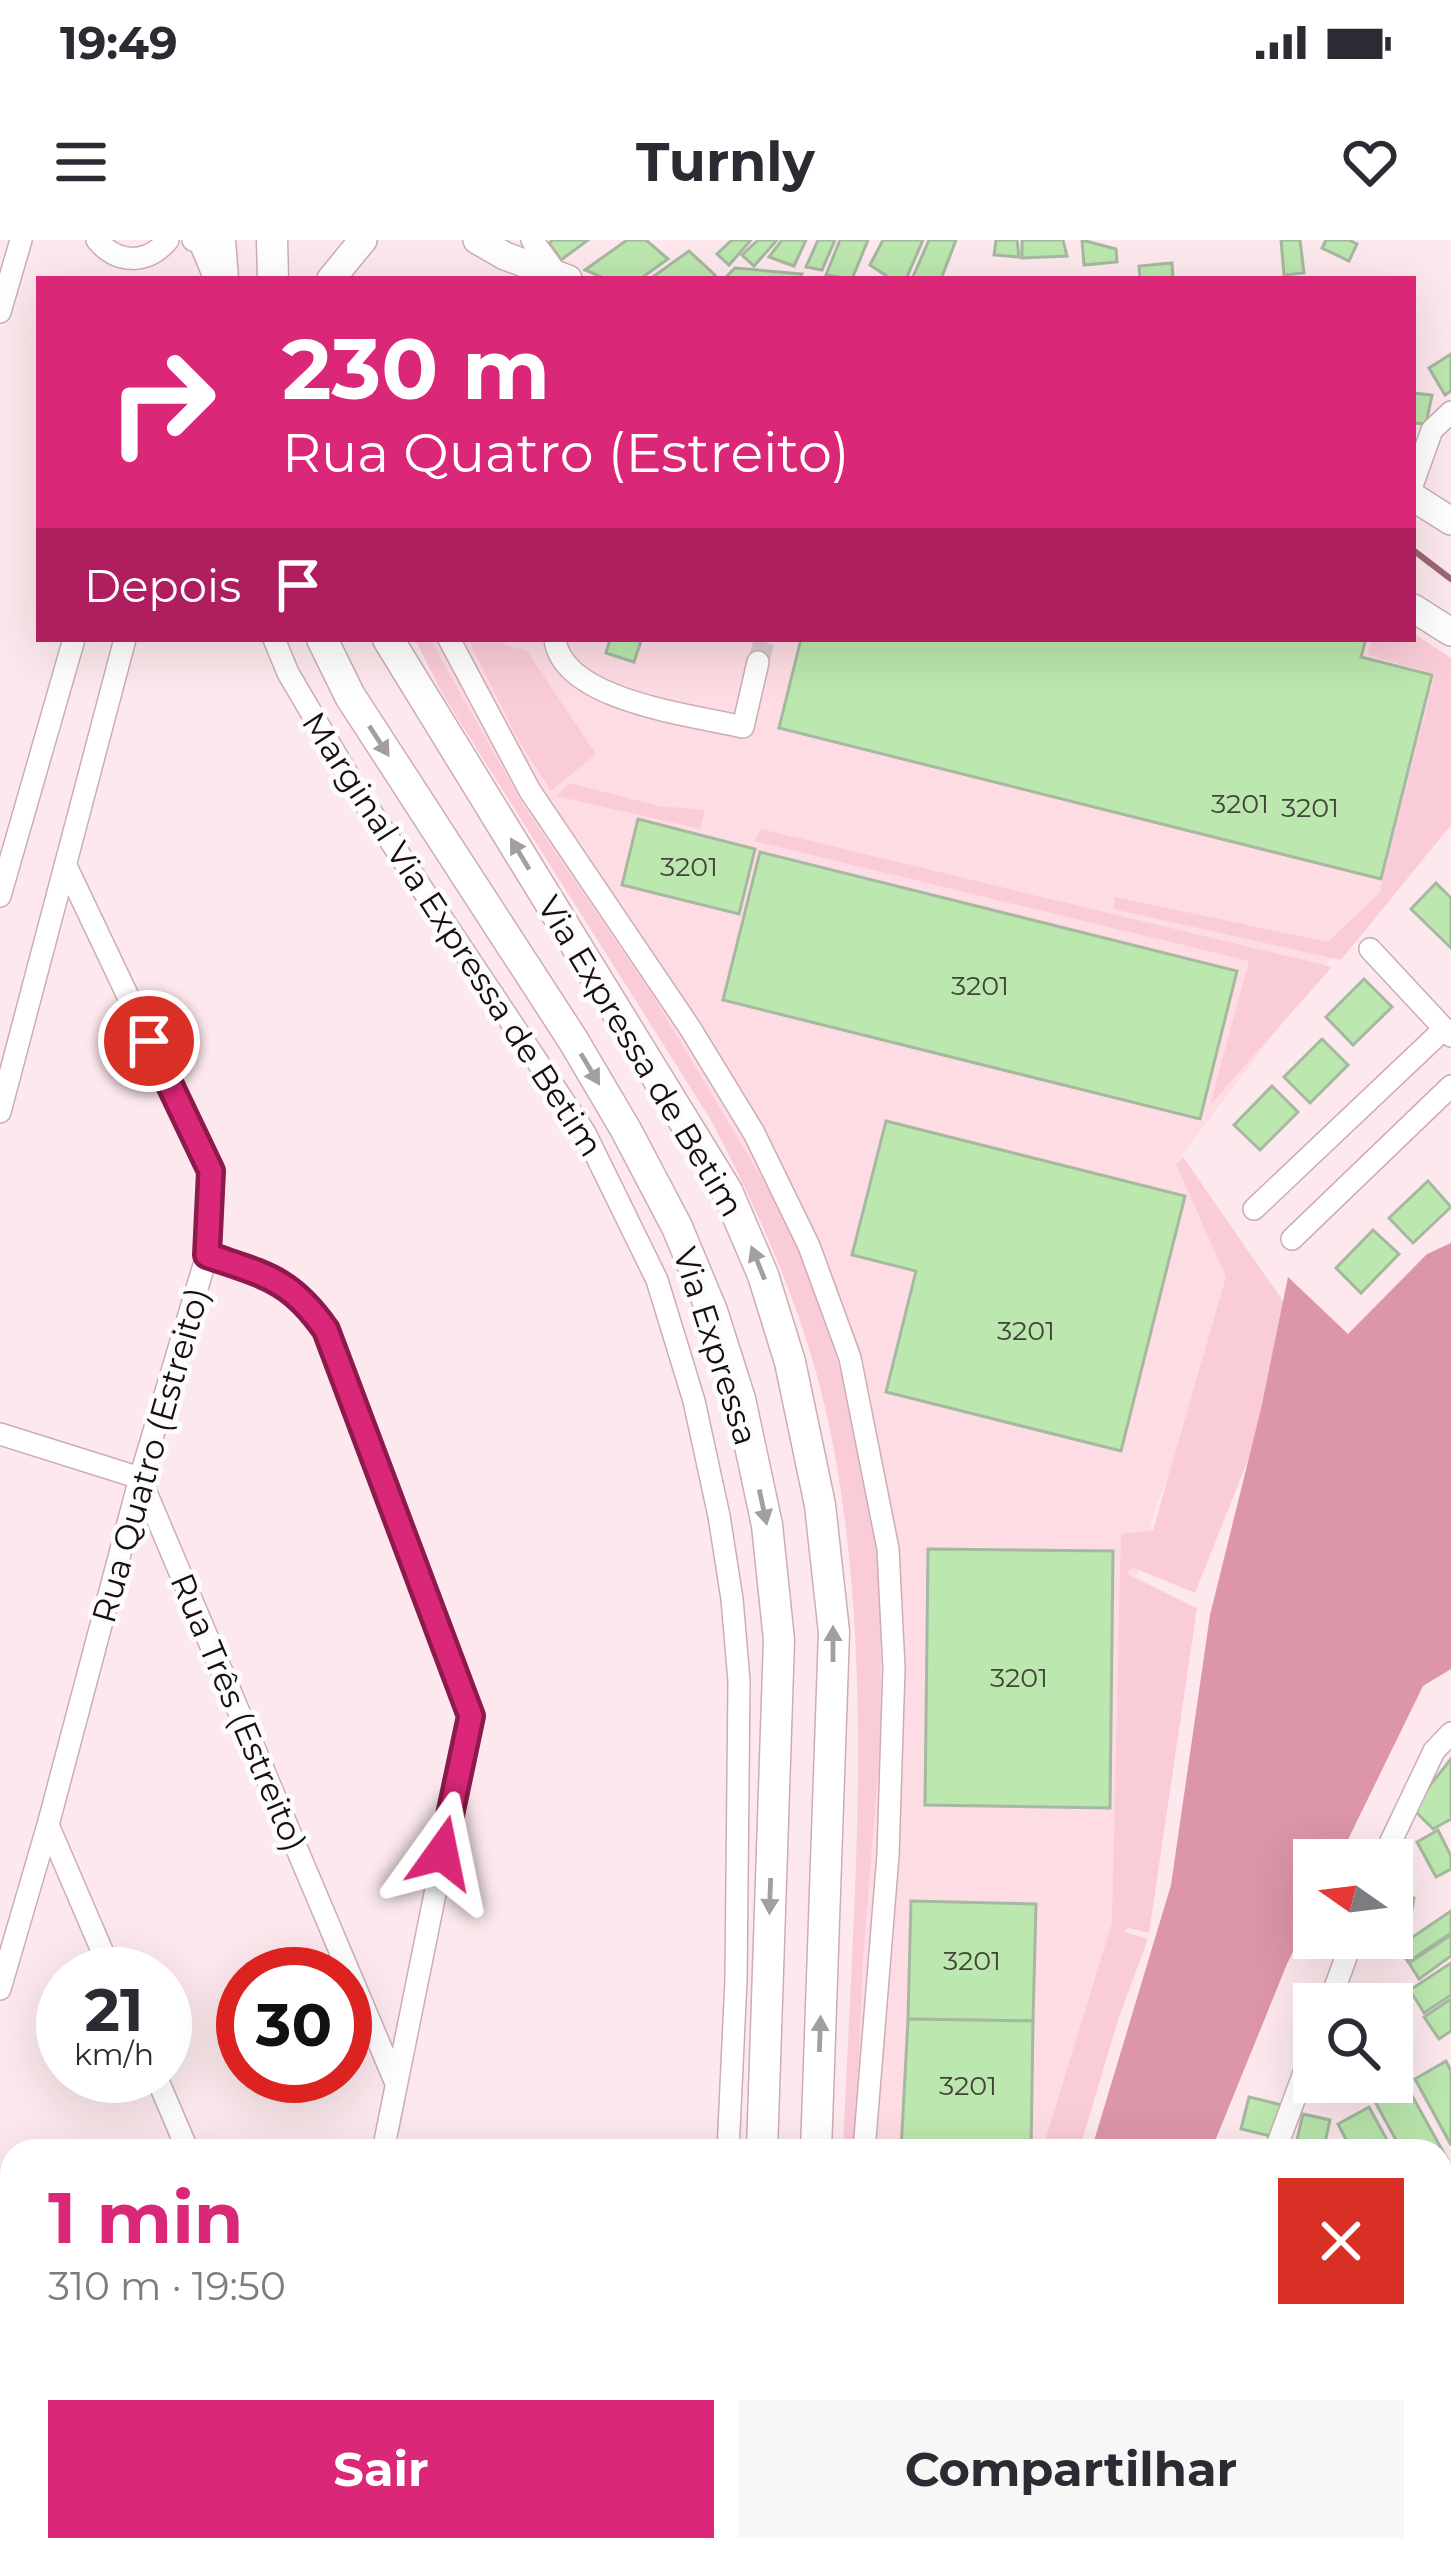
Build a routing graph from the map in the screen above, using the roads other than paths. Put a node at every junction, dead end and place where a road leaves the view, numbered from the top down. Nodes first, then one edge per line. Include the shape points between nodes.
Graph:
1 (21, 240) edge
2 (193, 240) edge
3 (220, 240) edge
4 (272, 240) edge
5 (363, 240) edge
6 (453, 240) edge
7 (477, 240) edge
8 (532, 240) edge
9 (167, 242) edge
10 (105, 248) edge
11 (506, 256) junction
12 (122, 276) edge
13 (158, 276) edge
14 (217, 276) edge
15 (219, 276) edge
16 (273, 276) edge
17 (334, 276) edge
18 (563, 276) edge
19 (0, 312) edge
20 (1451, 412) edge
21 (1416, 474) edge
22 (1416, 499) edge
23 (1451, 521) edge
24 (1416, 610) edge
25 (1451, 632) edge
26 (73, 642) edge
27 (124, 642) edge
28 (275, 642) edge
29 (323, 642) edge
30 (390, 642) edge
31 (451, 642) edge
32 (554, 642) edge
33 (758, 662) tunnel mouth
34 (4, 864) edge
35 (67, 868) junction
36 (0, 896) edge
37 (1370, 949) dead end
38 (1447, 1033) edge
39 (1451, 1086) edge
40 (0, 1112) edge
41 (1255, 1209) dead end
42 (1292, 1238) dead end
43 (207, 1255) junction
44 (0, 1434) edge
45 (140, 1478) junction
46 (1451, 1733) edge
47 (48, 1825) junction
48 (1392, 1839) edge
49 (100, 1947) edge
50 (5, 1953) edge
51 (0, 1989) edge
52 (395, 2081) junction
53 (168, 2103) edge
54 (1293, 2103) edge
55 (183, 2139) edge
56 (384, 2139) edge
57 (729, 2139) edge
58 (762, 2139) edge
59 (816, 2139) edge
60 (865, 2139) edge
61 (1279, 2139) edge

1 - 19 street
2 - 14 street
3 - 15 highway
4 - 16 highway
5 - 17 main road
6 - 11 main road
7 - 11 main road
8 - 18 street
9 - 10 street via 138,259
9 - 13 street
10 - 12 street
11 - 18 main road
20 - 21 street via 1432,430
22 - 23 main road
24 - 25 main road
26 - 34 street
27 - 35 street
28 - 57 street, Marginal Via Expressa de Betim via 358,794 585,1132 657,1280 694,1401 732,1599 739,1681
29 -> 58 highway, Via Expressa via 626,1130 677,1227 740,1399 767,1526 779,1640
59 -> 30 highway, Via Expressa de Betim via 835,1632 820,1505 790,1362 727,1191
31 - 60 street via 530,791 754,1133 809,1246 850,1358 888,1550 894,1668
32 - 33 street via 561,660 607,695 743,727
34 - 36 street
35 - 40 street
35 - 43 street, Rua Quatro (Estreito) via 211,1171
37 - 38 street
38 - 41 street
39 - 42 street
43 - 45 street, Rua Quatro (Estreito)
43 - 52 street via 279,1281 326,1330 471,1716
44 - 45 street
45 - 47 street, Rua Quatro (Estreito)
45 - 52 street, Rua Três (Estreito)
46 - 48 street via 1434,1751
47 - 49 street
47 - 50 street, Rua Quatro (Estreito)
50 - 51 street, Rua Quatro (Estreito)
52 - 56 street
53 - 55 street
54 - 61 street

